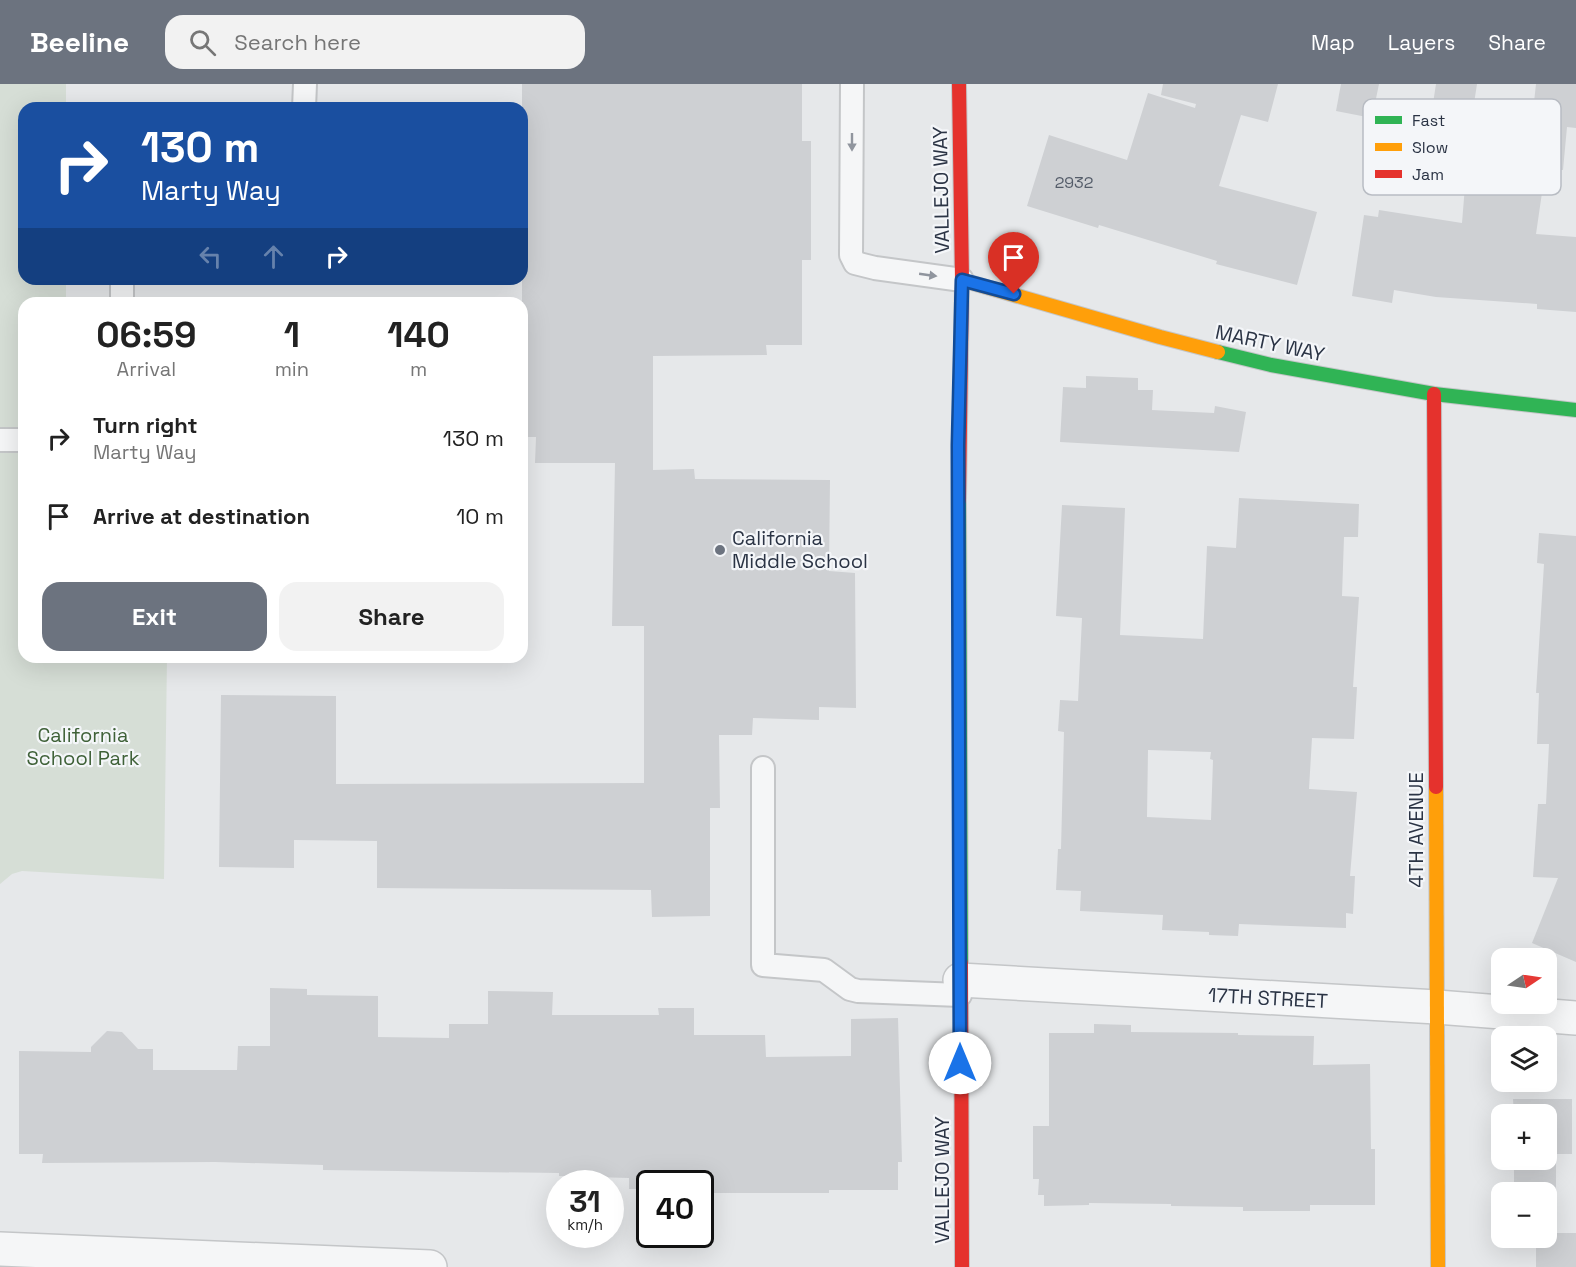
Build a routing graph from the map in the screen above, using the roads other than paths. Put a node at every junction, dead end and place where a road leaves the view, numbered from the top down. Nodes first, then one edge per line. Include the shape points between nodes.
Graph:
1 (305, 84) edge
2 (852, 84) edge
3 (959, 84) edge
4 (304, 102) edge
5 (962, 280) junction
6 (1434, 394) junction
7 (1576, 410) edge
8 (0, 440) edge
9 (18, 440) edge
10 (763, 768) dead end
11 (960, 987) junction
12 (1437, 1008) junction
13 (1576, 1018) edge
14 (0, 1249) edge
15 (430, 1267) edge
16 (962, 1267) edge
17 (1438, 1267) edge

1 - 4 lane
2 -> 5 lane via 851,255 855,262 875,268
3 - 5 street, VALLEJO WAY
5 - 6 street, MARTY WAY via 1160,338 1271,365
5 - 11 street, VALLEJO WAY via 958,445
6 - 7 street, MARTY WAY
6 - 12 street, 4TH AVENUE
8 - 9 lane
10 - 11 lane via 763,965 824,970 858,992
11 - 12 street, 17TH STREET
11 - 16 street, VALLEJO WAY
12 - 13 street, 17TH STREET
12 - 17 street, 4TH AVENUE
14 - 15 street

